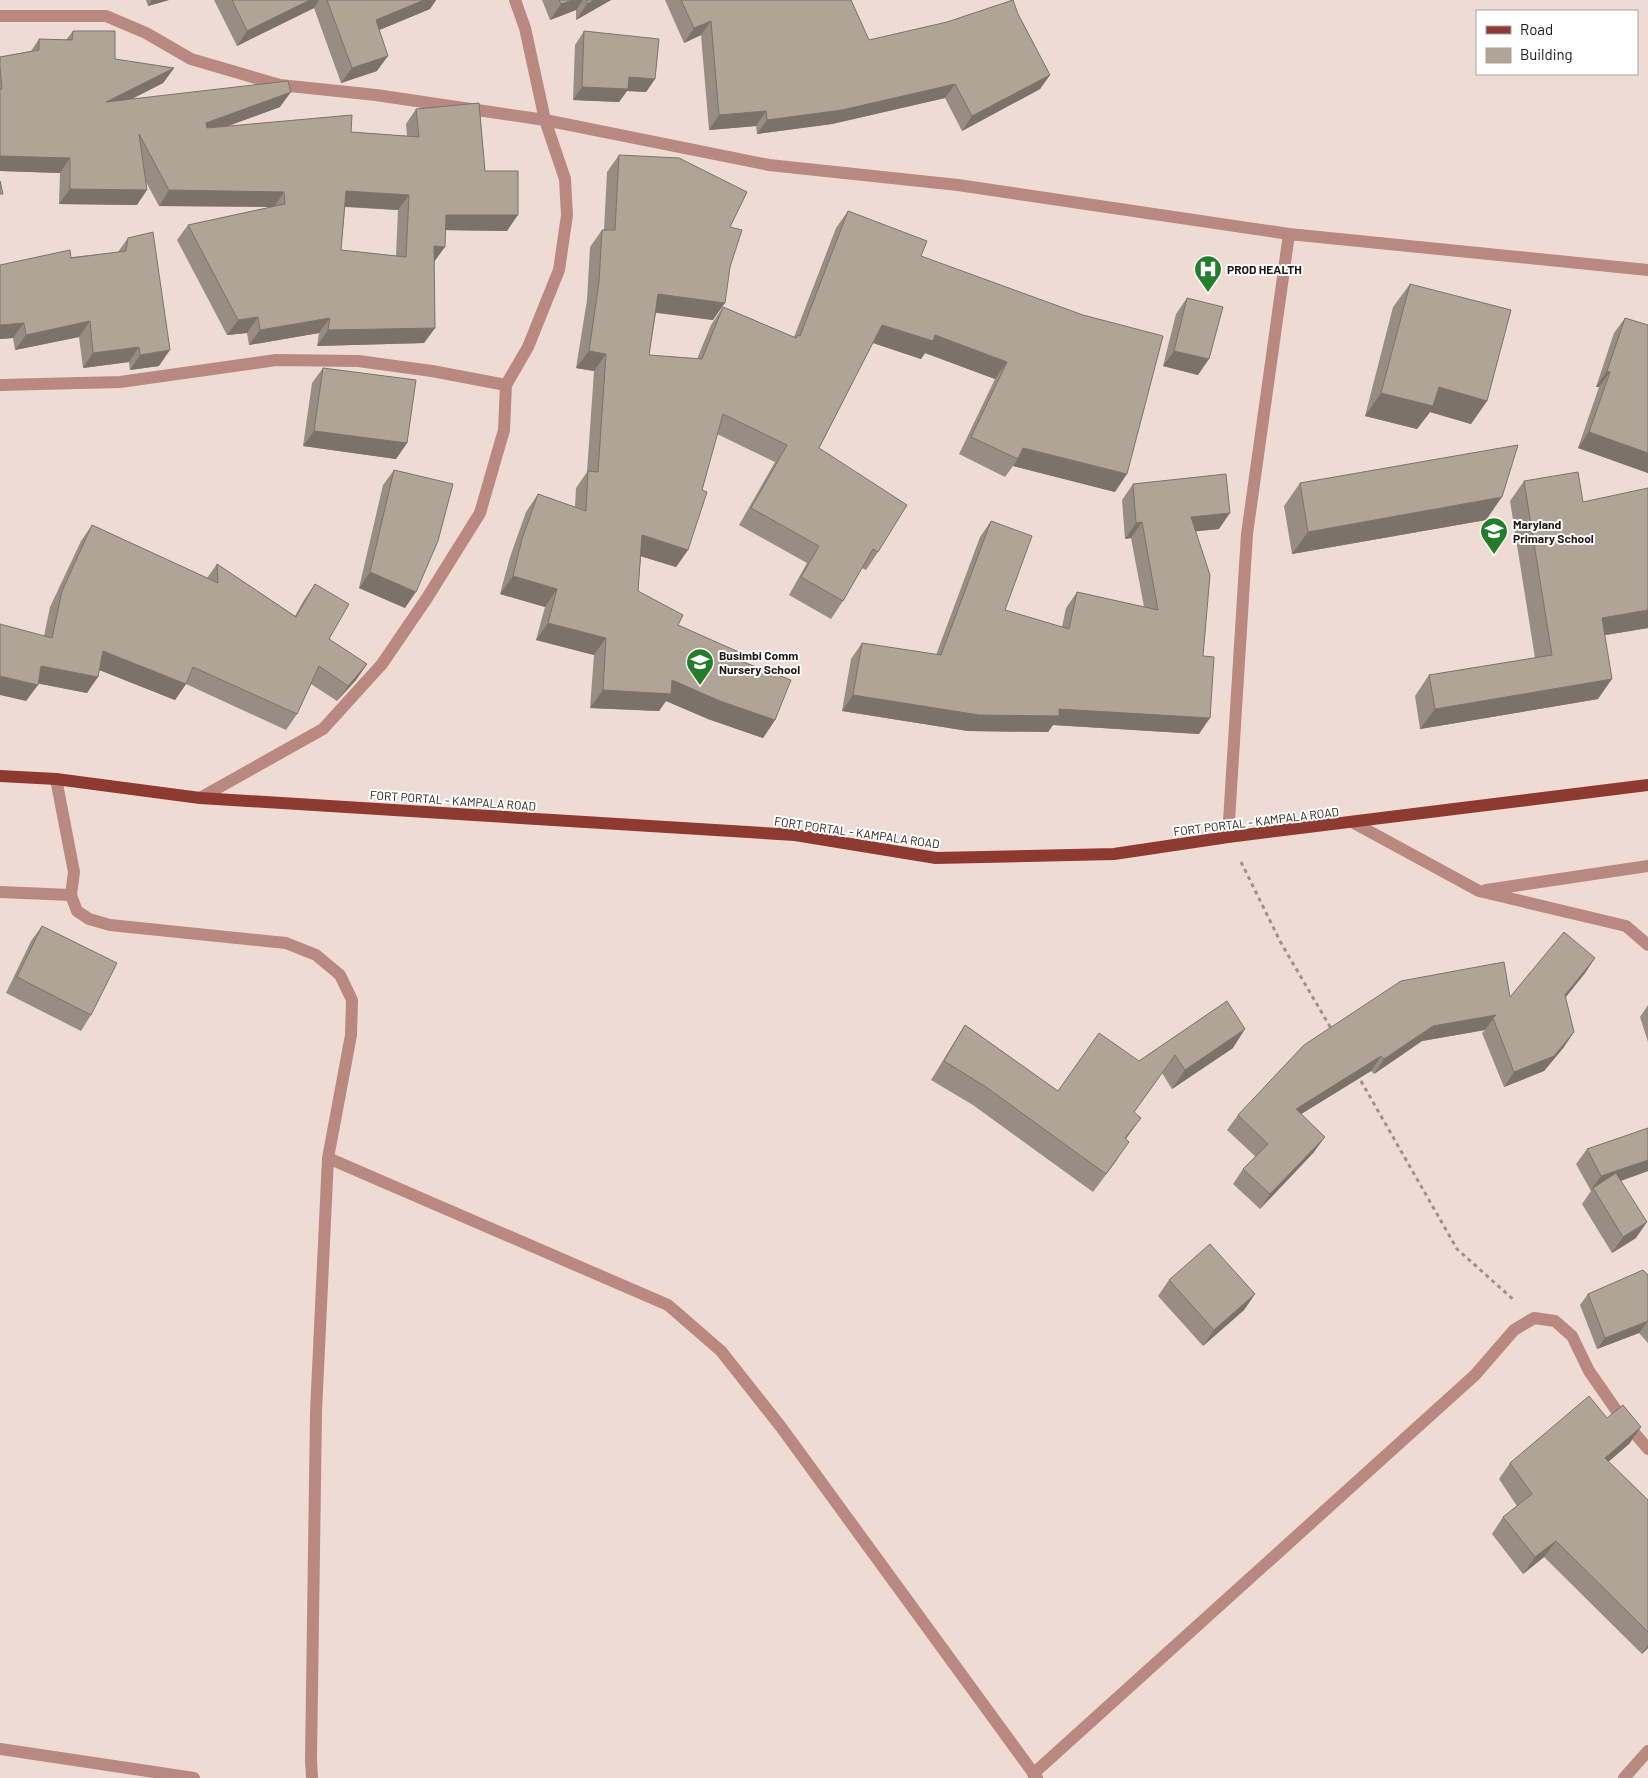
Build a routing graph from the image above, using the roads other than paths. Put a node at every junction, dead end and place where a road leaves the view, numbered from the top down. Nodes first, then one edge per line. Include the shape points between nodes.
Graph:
1 (515, 0) edge
2 (0, 16) edge
3 (545, 120) junction
4 (1289, 234) junction
5 (1648, 270) edge
6 (0, 384) edge
7 (506, 385) junction
8 (0, 776) edge
9 (56, 779) junction
10 (1648, 785) edge
11 (200, 798) junction
12 (1354, 823) junction
13 (1228, 837) junction
14 (1648, 866) edge
15 (0, 892) edge
16 (1478, 892) junction
17 (71, 895) junction
18 (1648, 945) edge
19 (328, 1158) junction
20 (1648, 1449) edge
21 (0, 1748) edge
22 (1648, 1751) edge
23 (1035, 1776) edge
24 (194, 1778) edge
25 (312, 1778) edge
26 (1624, 1778) edge

1 - 3 street via 525,28
2 - 3 street via 106,16 192,58 280,85 376,95
3 - 4 street via 770,165 958,184
3 - 7 street via 565,179 567,215 559,270 528,347
4 - 5 street
4 - 13 street via 1247,534
6 - 7 street via 120,382 276,360 358,361
7 - 11 street via 504,430 480,513 382,664 323,729
8 - 9 main road, FORT PORTAL - KAMPALA ROAD
9 - 11 main road, FORT PORTAL - KAMPALA ROAD
9 - 17 street via 74,872
10 - 12 main road, FORT PORTAL - KAMPALA ROAD
11 - 13 main road, FORT PORTAL - KAMPALA ROAD via 795,836 936,858 1114,854
12 - 13 main road, FORT PORTAL - KAMPALA ROAD
12 - 16 street
14 - 16 street
15 - 17 street
16 - 18 street via 1626,926
17 - 19 street via 77,911 110,925 286,943 316,954 340,975 352,1000 351,1035
19 - 23 street via 668,1304 714,1345 781,1428
19 - 25 street via 316,1412
20 - 23 street via 1589,1371 1572,1336 1555,1321 1534,1318 1514,1330 1475,1375
21 - 24 street
22 - 26 street

